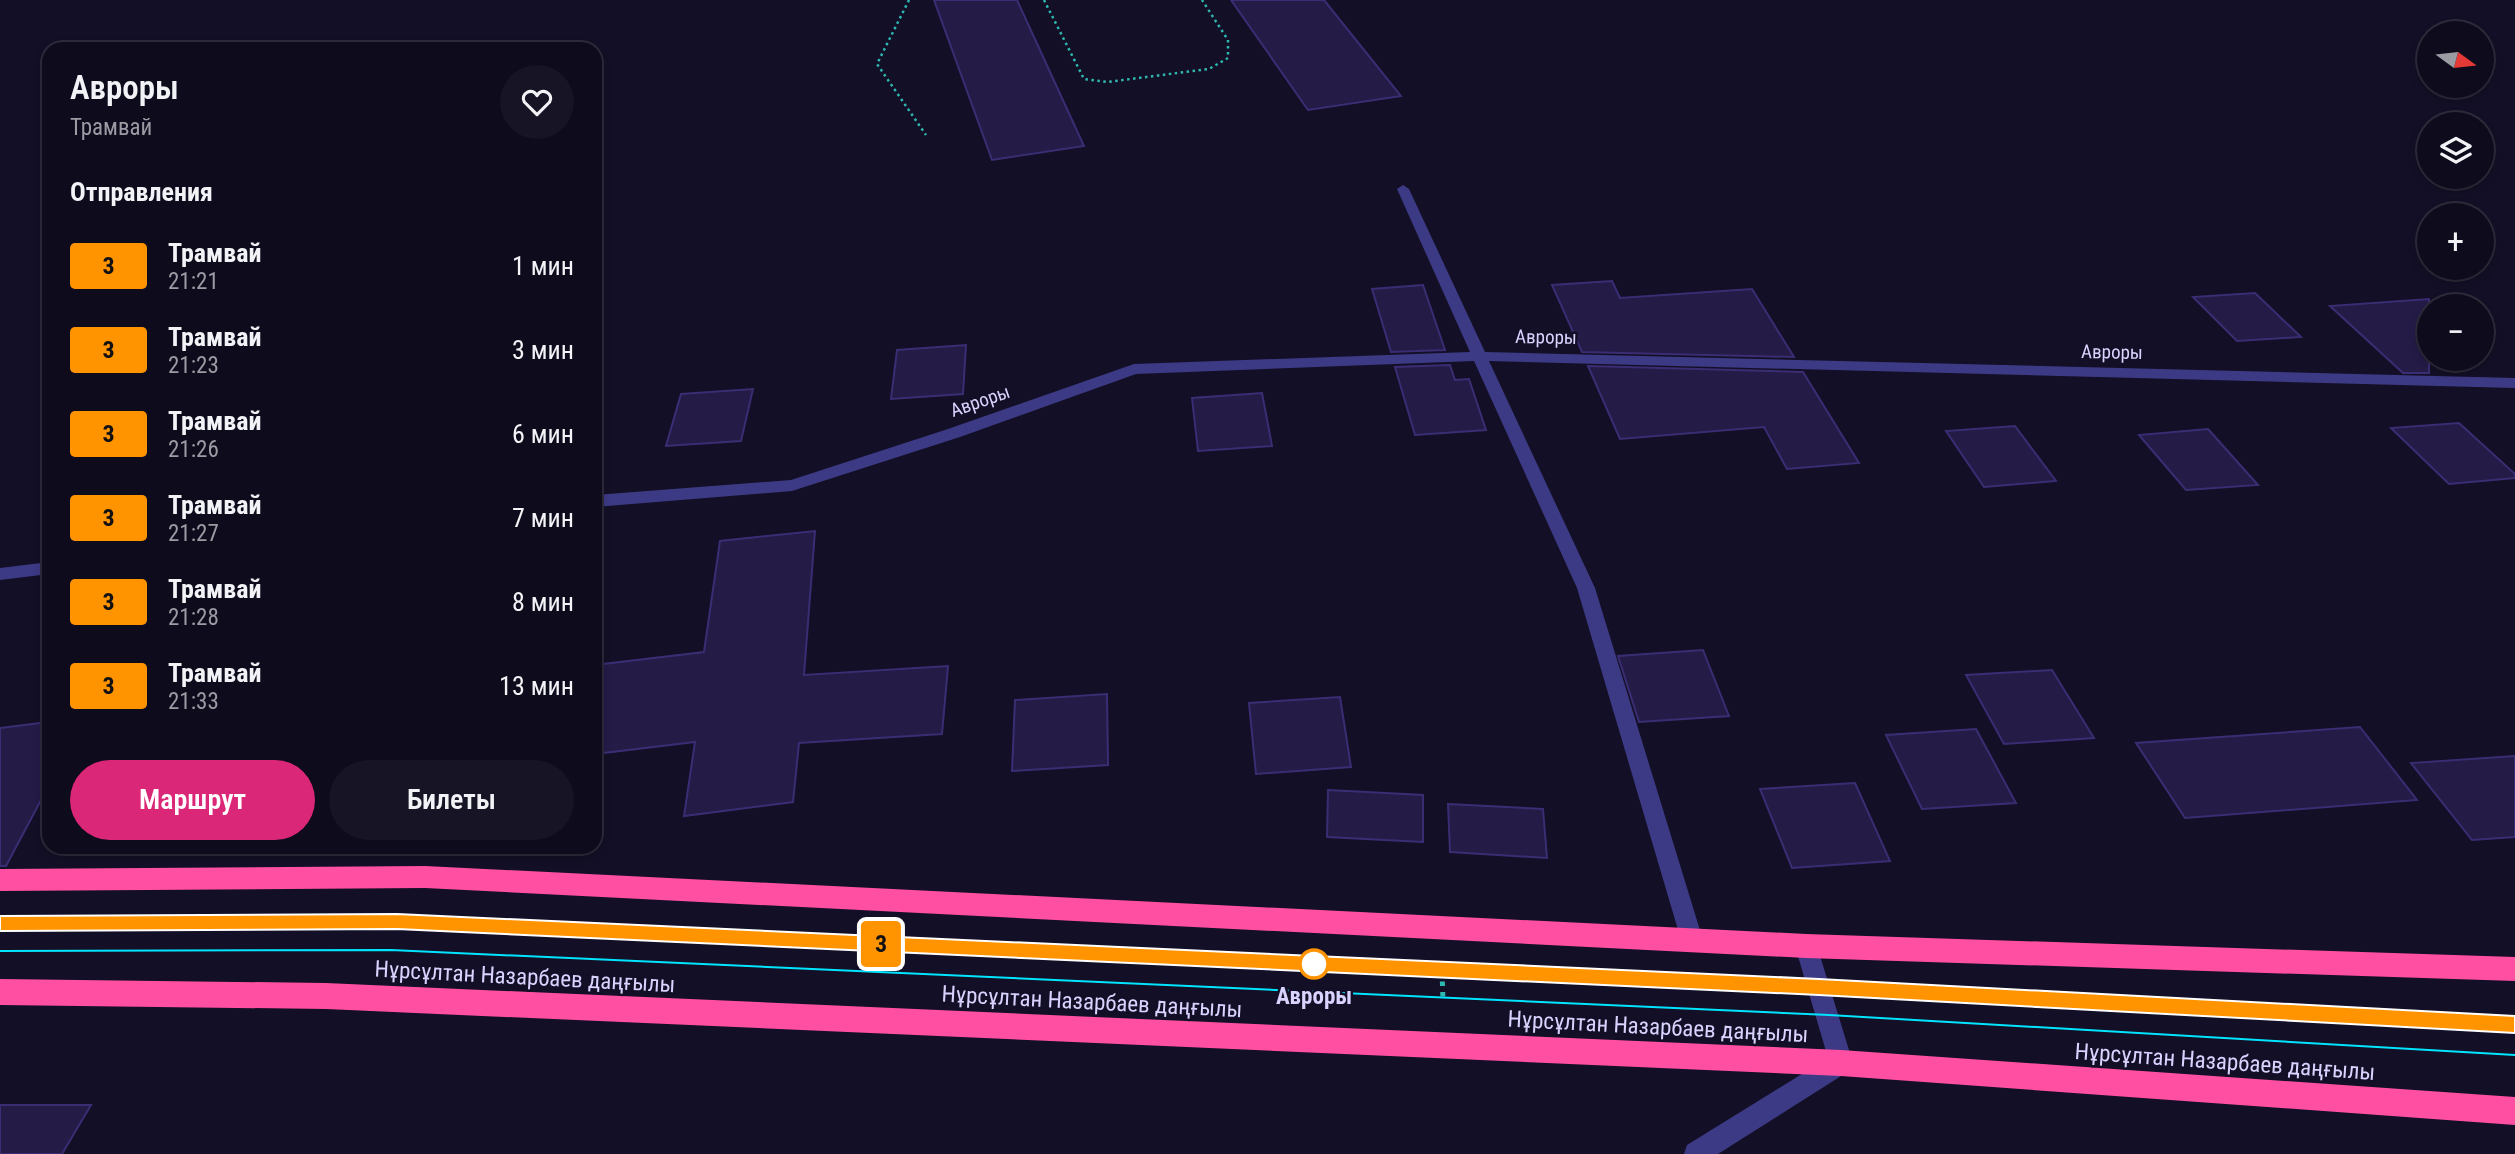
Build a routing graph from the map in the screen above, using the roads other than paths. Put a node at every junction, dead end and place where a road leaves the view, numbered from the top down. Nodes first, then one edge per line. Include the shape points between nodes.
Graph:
1 (1403, 189) dead end
2 (1481, 356) junction
3 (2515, 383) edge
4 (602, 500) edge
5 (42, 569) edge
6 (0, 574) edge
7 (0, 880) edge
8 (1692, 940) junction
9 (1806, 946) junction
10 (2515, 969) edge
11 (0, 992) edge
12 (1841, 1063) junction
13 (2515, 1111) edge
14 (1696, 1154) edge

1 - 2 street
2 - 3 street, Авроры
2 - 4 street, Авроры via 1133,369 792,485
2 - 8 street via 1586,588
5 - 6 street
7 - 8 highway via 425,877
8 - 9 highway
9 - 10 highway
9 - 12 street
11 - 12 highway, Нұрсұлтан Назарбаев даңғылы via 326,996
12 - 13 highway, Нұрсұлтан Назарбаев даңғылы
12 - 14 street

